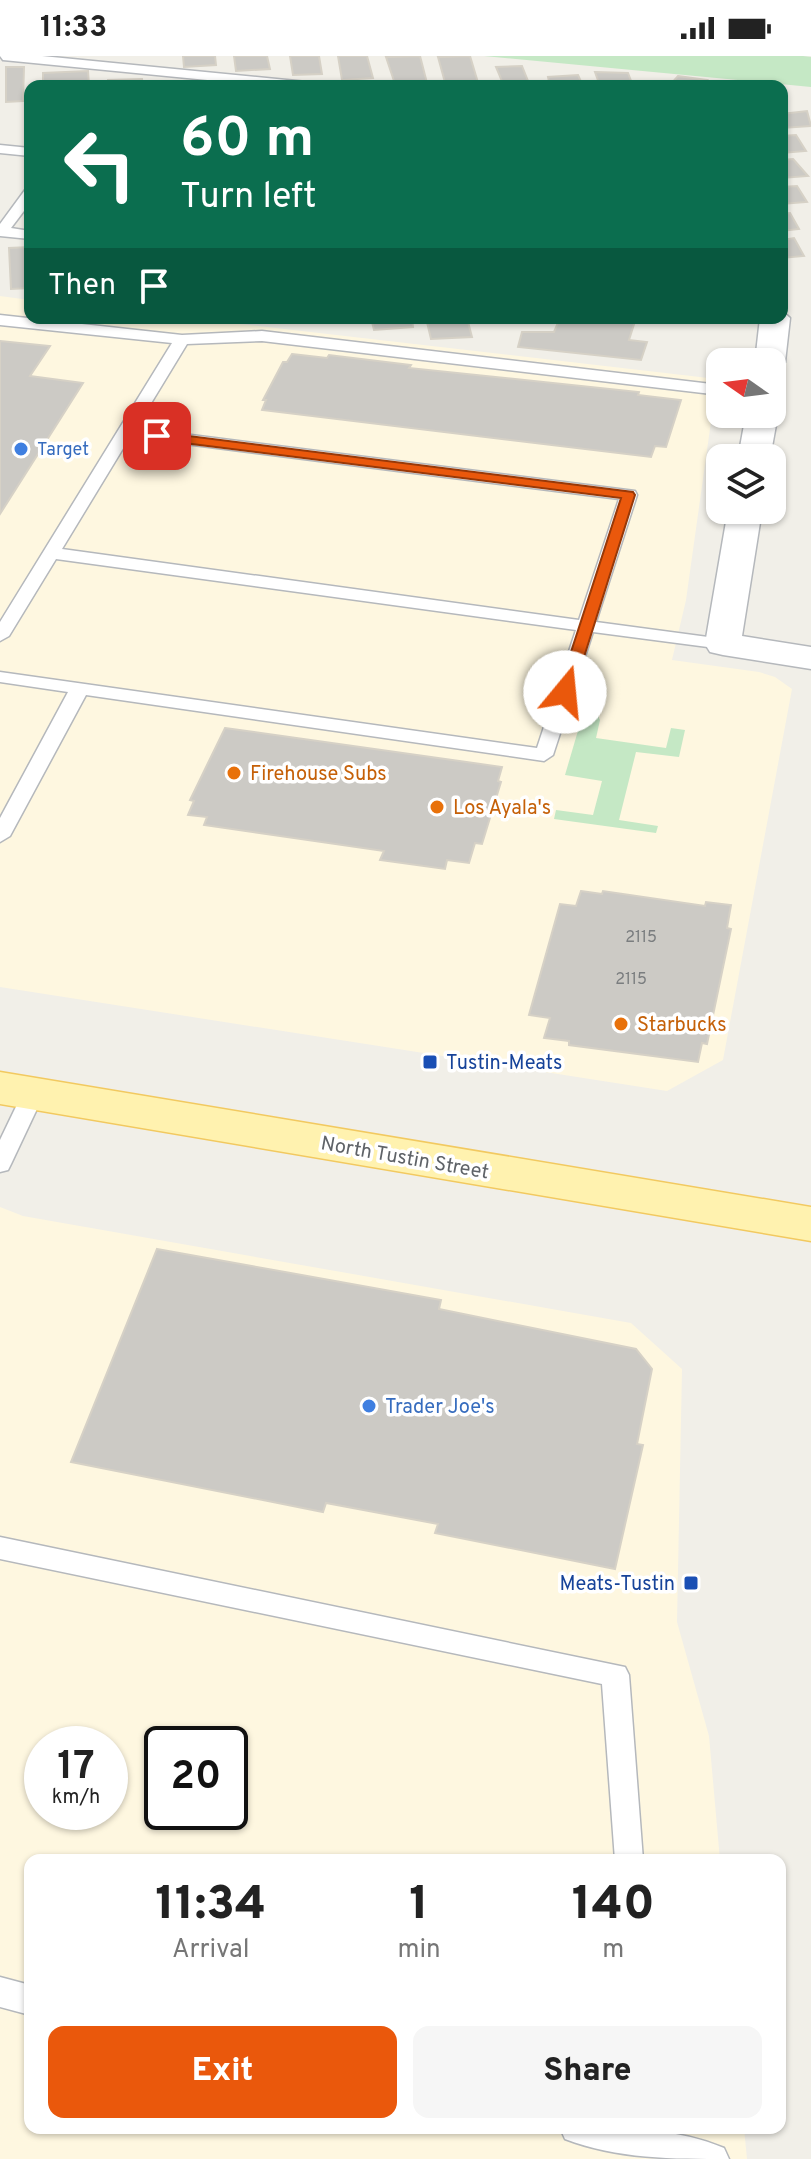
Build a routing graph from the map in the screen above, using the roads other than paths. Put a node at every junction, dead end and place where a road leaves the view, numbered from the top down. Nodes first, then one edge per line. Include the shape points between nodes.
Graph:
1 (3, 56) edge
2 (246, 80) edge
3 (0, 149) edge
4 (24, 151) edge
5 (24, 201) edge
6 (1, 232) edge
7 (24, 234) edge
8 (0, 320) edge
9 (24, 323) edge
10 (36, 324) edge
11 (774, 324) edge
12 (182, 340) junction
13 (772, 348) edge
14 (706, 388) edge
15 (126, 432) junction
16 (743, 524) edge
17 (52, 553) junction
18 (586, 626) junction
19 (0, 636) edge
20 (723, 644) junction
21 (811, 658) edge
22 (0, 677) edge
23 (80, 688) junction
24 (0, 836) edge
25 (17, 1091) edge
26 (0, 1164) edge
27 (811, 1224) edge
28 (0, 1548) edge
29 (629, 1854) edge
30 (0, 1992) edge
31 (24, 1998) edge
32 (602, 2134) edge
33 (646, 2144) edge
34 (713, 2159) edge

1 - 2 lane
3 - 4 lane
5 - 6 lane
6 - 7 lane
8 - 9 lane
10 - 12 lane
11 - 13 street
12 - 14 lane via 262,336
12 - 15 lane
15 - 17 lane
15 - 18 lane via 629,495
16 - 20 street
17 - 18 lane
17 - 19 lane
18 - 20 lane
18 - 23 lane via 544,755
20 - 21 street
22 - 23 lane
23 - 24 lane
25 - 26 lane
25 - 27 main road, North Tustin Street
28 - 29 lane via 615,1675
30 - 31 lane
32 - 33 lane
33 - 34 lane

